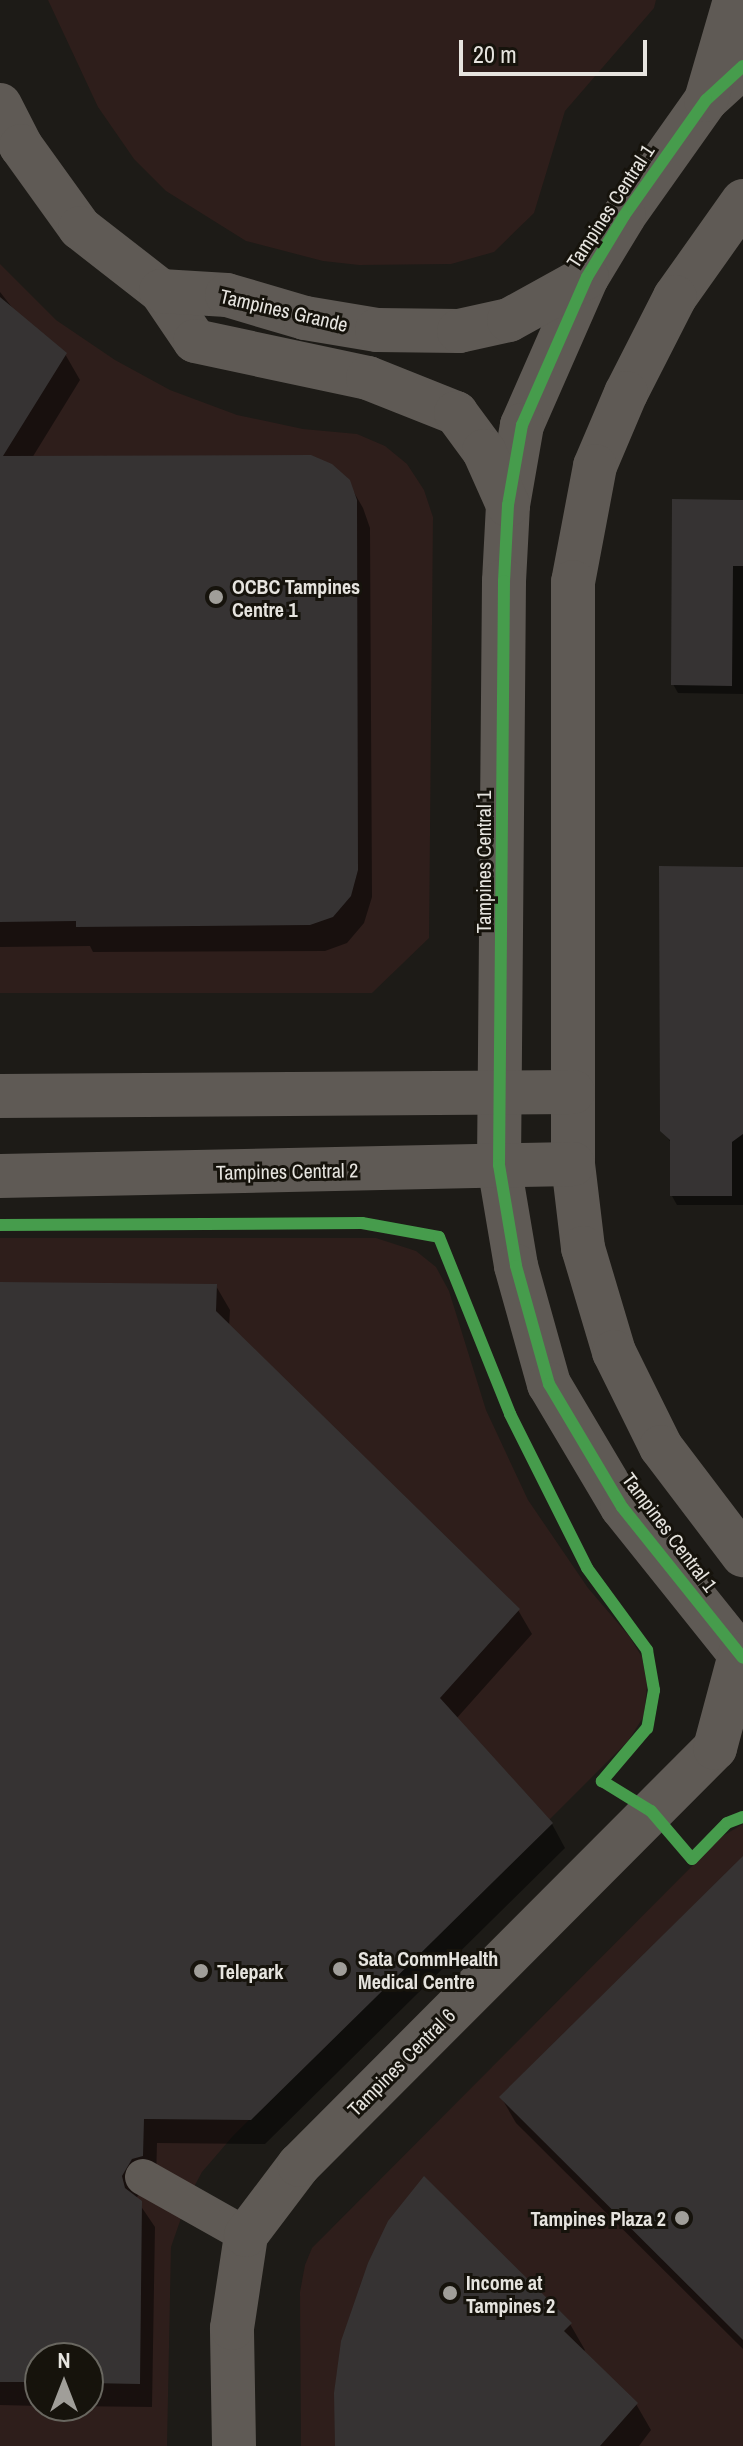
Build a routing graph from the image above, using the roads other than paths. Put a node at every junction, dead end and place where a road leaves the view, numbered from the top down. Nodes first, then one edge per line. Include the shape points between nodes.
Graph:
1 (735, 0) edge
2 (743, 66) edge
3 (706, 100) junction
4 (0, 105) edge
5 (743, 201) edge
6 (587, 277) junction
7 (161, 291) junction
8 (508, 505) junction
9 (573, 1092) junction
10 (501, 1095) junction
11 (0, 1096) edge
12 (573, 1164) junction
13 (499, 1165) junction
14 (0, 1176) edge
15 (743, 1555) edge
16 (742, 1656) edge
17 (143, 2177) dead end
18 (246, 2235) junction
19 (234, 2446) edge

1 - 3 street
2 - 3 street, Tampines Central 1
3 - 6 street, Tampines Central 1
4 - 7 street via 21,146 80,228
5 - 9 street via 675,297 595,466 573,582
6 - 7 street, Tampines Grande via 509,320 459,331 377,330 305,318 227,295
6 - 8 street, Tampines Central 1 via 522,425
7 - 8 street via 195,341 368,378 456,413 484,451
8 - 10 street, Tampines Central 1
9 - 10 street
9 - 12 street
10 - 11 street
10 - 13 street, Tampines Central 1
12 - 13 street, Tampines Central 2
12 - 15 street via 583,1248 614,1352 661,1447
13 - 14 street, Tampines Central 2
13 - 16 street, Tampines Central 1 via 516,1266 549,1384 622,1507
16 - 18 street, Tampines Central 6 via 715,1748 299,2165
17 - 18 lane
18 - 19 street, Tampines Central 6 via 232,2328

